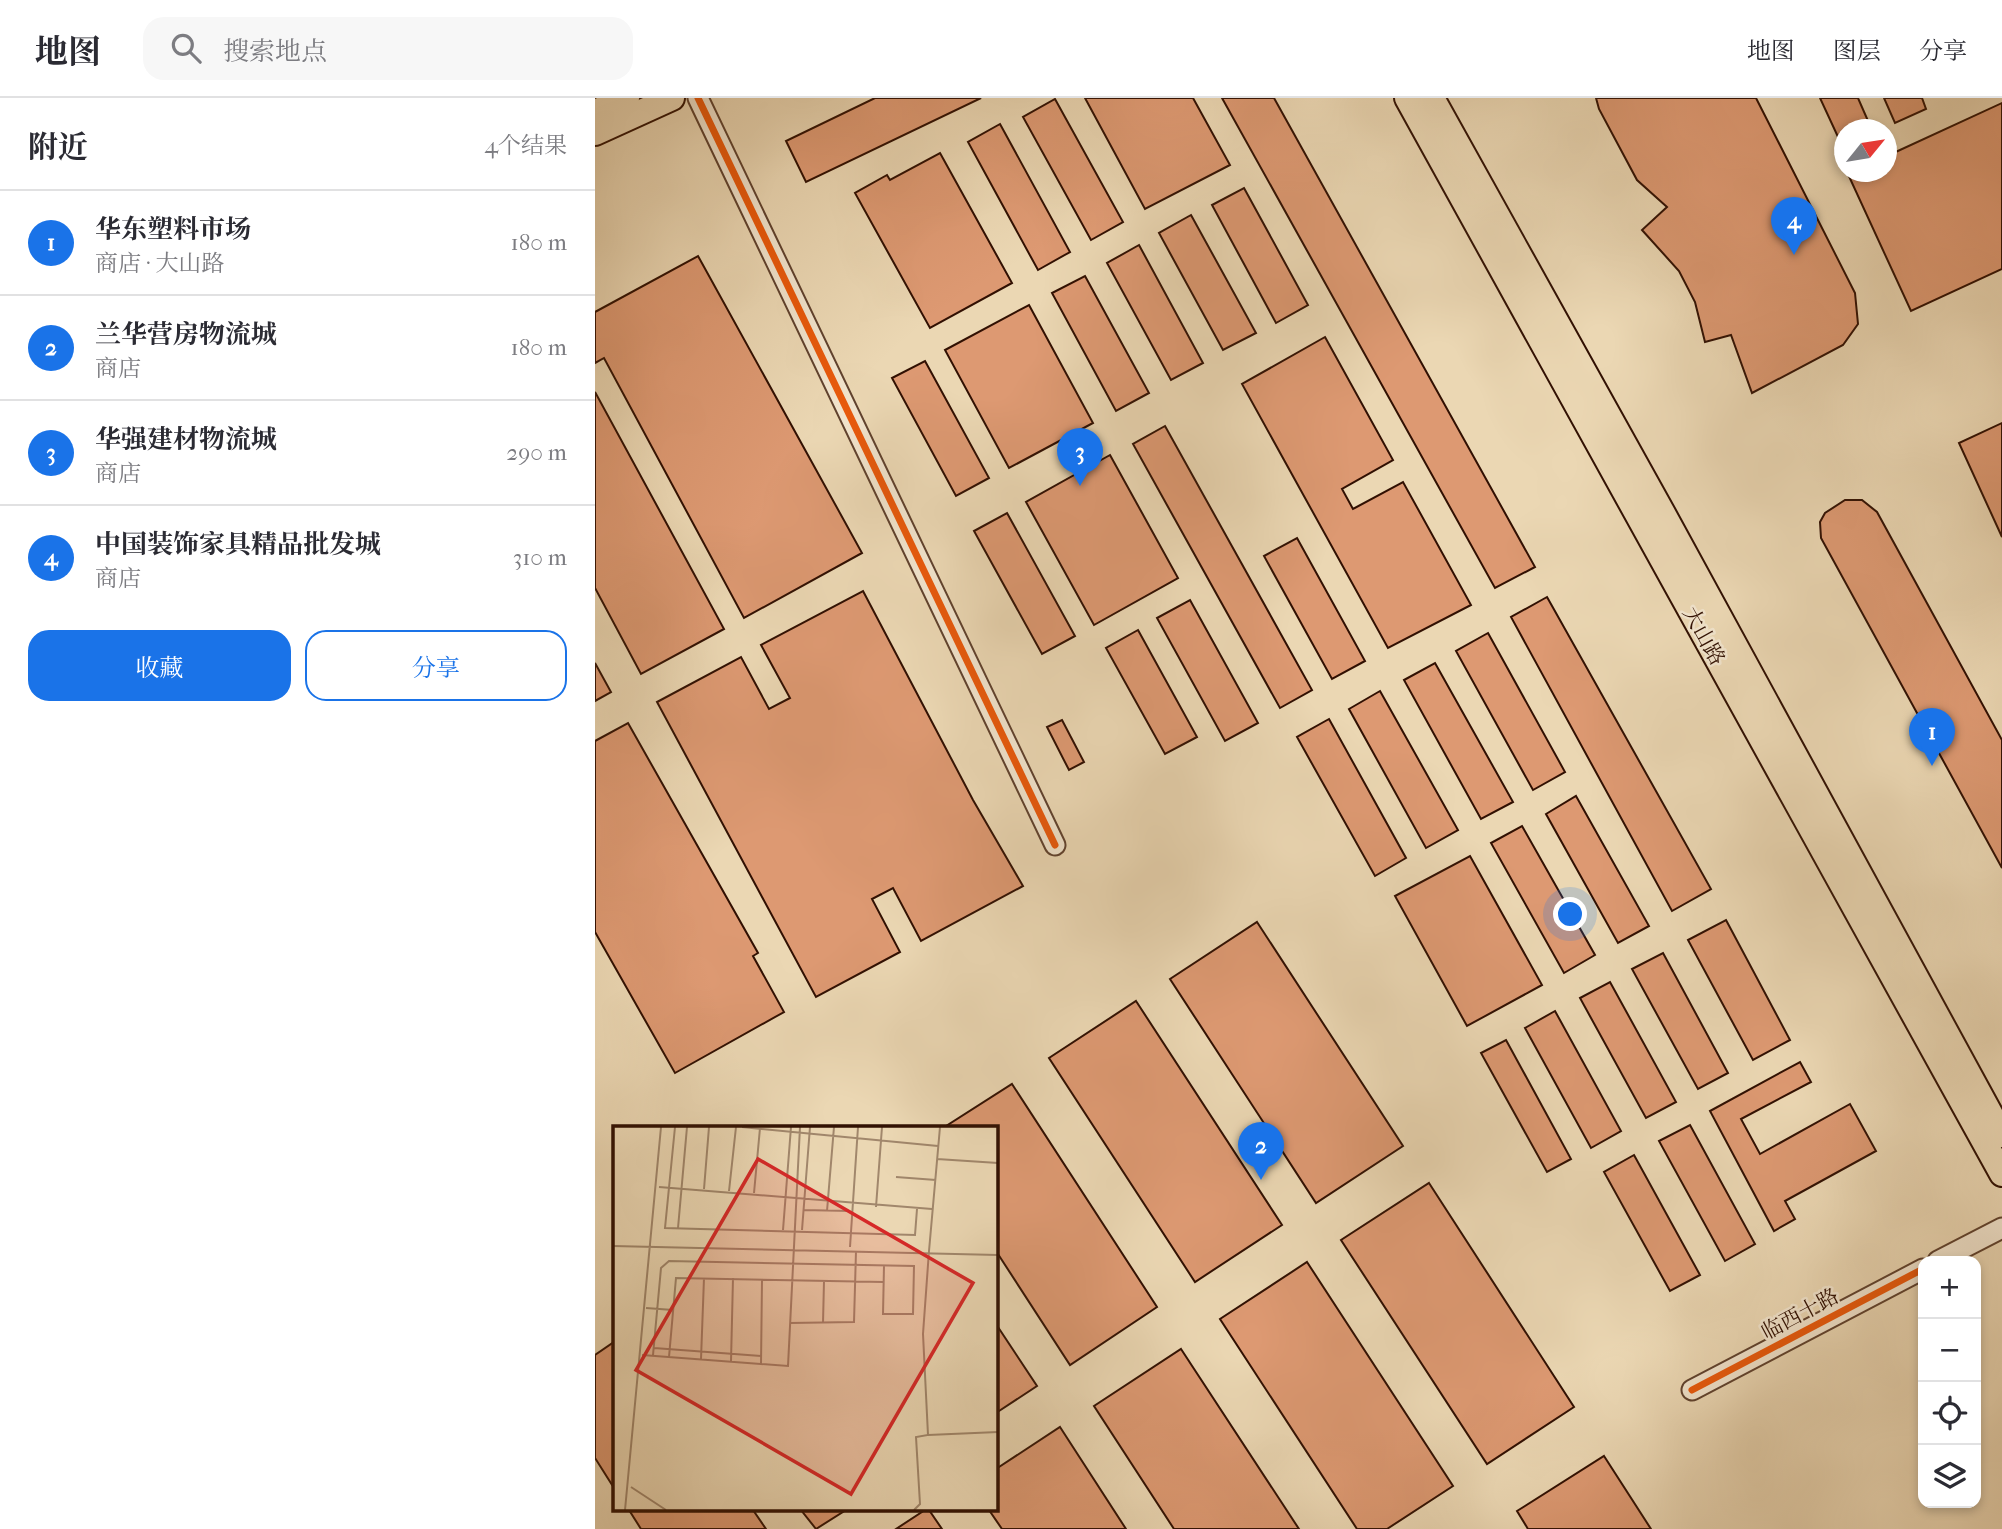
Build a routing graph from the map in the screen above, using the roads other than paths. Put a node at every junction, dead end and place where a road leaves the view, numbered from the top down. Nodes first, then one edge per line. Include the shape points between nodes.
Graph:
1 (627, 98) edge
2 (648, 98) edge
3 (672, 98) edge
4 (698, 98) edge
5 (1407, 98) edge
6 (1432, 98) edge
7 (595, 112) edge
8 (595, 122) edge
9 (595, 133) edge
10 (1055, 845) dead end
11 (2002, 1135) edge
12 (2002, 1174) edge
13 (2002, 1228) edge
14 (1948, 1256) edge
15 (1918, 1272) edge
16 (1692, 1390) dead end

1 - 7 main road
2 - 8 main road
3 - 9 main road
4 - 10 street
5 - 12 main road, 大山路
6 - 11 main road, 大山路
13 - 14 street
15 - 16 street, 临西十路

